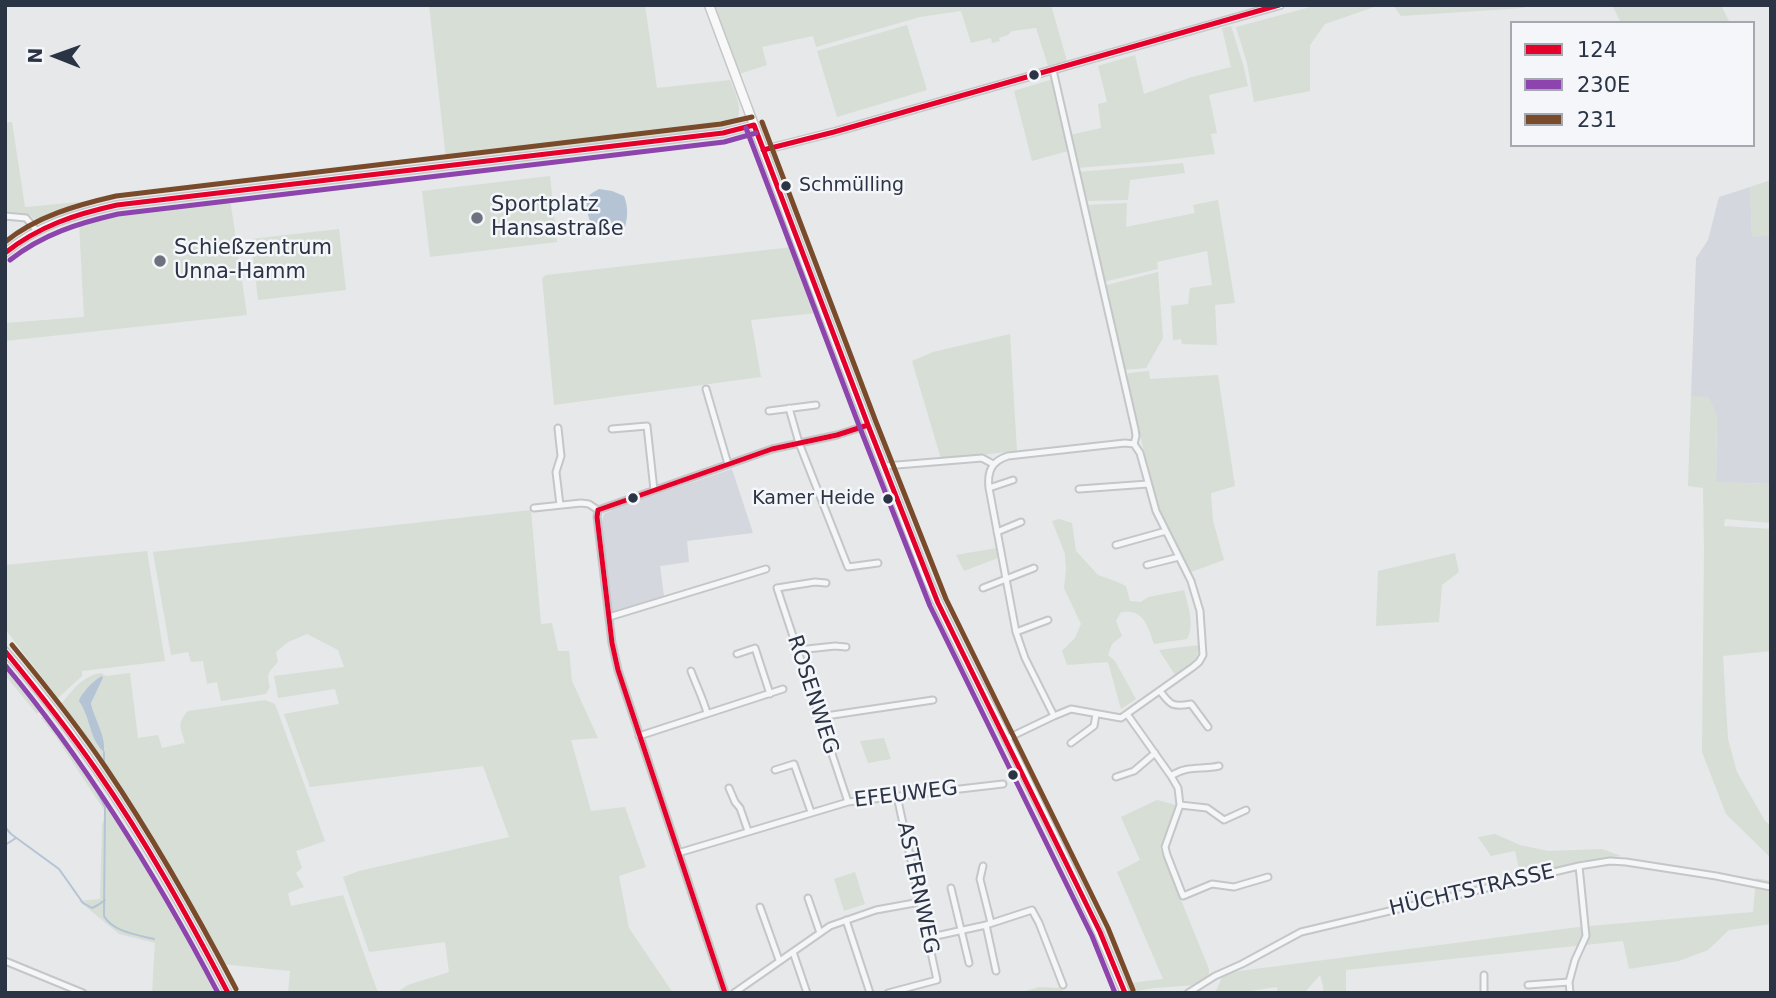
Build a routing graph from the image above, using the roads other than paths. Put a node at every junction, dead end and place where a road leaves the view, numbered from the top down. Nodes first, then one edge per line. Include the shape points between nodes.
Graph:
1 (709, 5) edge
2 (1280, 5) edge
3 (1053, 70) junction
4 (754, 125) junction
5 (763, 150) junction
6 (5, 216) edge
7 (37, 231) junction
8 (5, 253) edge
9 (706, 388) dead end
10 (816, 405) dead end
11 (789, 408) junction
12 (769, 411) dead end
13 (868, 425) junction
14 (558, 428) dead end
15 (612, 429) dead end
16 (799, 443) junction
17 (1134, 444) junction
18 (728, 464) junction
19 (993, 464) junction
20 (885, 466) junction
21 (1013, 480) dead end
22 (1148, 484) junction
23 (989, 488) junction
24 (1079, 489) dead end
25 (654, 490) junction
26 (560, 505) junction
27 (534, 508) dead end
28 (598, 510) junction
29 (1021, 522) dead end
30 (1166, 531) junction
31 (998, 532) junction
32 (1116, 545) dead end
33 (1179, 557) junction
34 (878, 563) dead end
35 (1147, 565) dead end
36 (1034, 568) dead end
37 (766, 569) dead end
38 (1006, 578) junction
39 (826, 583) dead end
40 (983, 588) dead end
41 (609, 617) junction
42 (1048, 620) dead end
43 (1016, 632) junction
44 (846, 647) dead end
45 (798, 650) junction
46 (5, 651) edge
47 (737, 654) dead end
48 (691, 670) dead end
49 (783, 689) dead end
50 (1160, 691) junction
51 (770, 694) junction
52 (933, 700) dead end
53 (707, 713) junction
54 (1096, 714) junction
55 (1127, 714) junction
56 (1054, 716) junction
57 (819, 717) junction
58 (1208, 727) dead end
59 (639, 736) junction
60 (1006, 739) junction
61 (1071, 743) dead end
62 (1155, 753) junction
63 (1219, 766) dead end
64 (775, 770) dead end
65 (1171, 776) junction
66 (1116, 777) dead end
67 (1003, 784) dead end
68 (729, 788) dead end
69 (897, 796) junction
70 (848, 802) junction
71 (1180, 805) junction
72 (1247, 810) dead end
73 (811, 812) junction
74 (748, 831) junction
75 (678, 853) junction
76 (983, 866) dead end
77 (1579, 866) junction
78 (1268, 877) dead end
79 (1771, 887) edge
80 (951, 888) dead end
81 (808, 898) dead end
82 (920, 902) junction
83 (760, 907) dead end
84 (846, 920) junction
85 (988, 924) junction
86 (961, 931) junction
87 (820, 933) junction
88 (927, 938) junction
89 (793, 952) junction
90 (779, 960) junction
91 (5, 961) edge
92 (969, 963) dead end
93 (996, 971) dead end
94 (1484, 975) dead end
95 (1569, 982) junction
96 (1063, 985) dead end
97 (1528, 985) dead end
98 (1198, 990) edge
99 (1124, 992) edge
100 (83, 993) edge
101 (228, 993) edge
102 (725, 993) edge
103 (734, 993) edge
104 (807, 993) edge
105 (870, 993) edge
106 (888, 993) edge
107 (1188, 993) edge
108 (1485, 993) edge
109 (1570, 993) edge

1 - 4 main road
2 - 3 street
3 - 5 street
3 - 17 street via 1135,429
4 - 5 main road
4 - 7 street via 723,133 117,205 84,212
5 - 13 main road
6 - 7 street via 26,218
7 - 8 street
9 - 18 street
10 - 11 street
11 - 12 street
11 - 16 street
13 - 16 street
13 - 20 main road
14 - 26 street
15 - 25 street via 647,426
16 - 18 street
16 - 34 street via 848,567
17 - 19 street via 1008,456
17 - 22 street
18 - 25 street
19 - 20 street via 982,458
19 - 23 street
20 - 60 main road via 937,603
21 - 23 street
22 - 24 street
22 - 30 street
23 - 31 street
25 - 28 street
26 - 27 street
26 - 28 street via 585,503
28 - 41 street
29 - 31 street
30 - 32 street
30 - 33 street
31 - 38 street
33 - 35 street
33 - 50 street via 1200,611 1203,655
36 - 38 street
37 - 41 street
38 - 40 street
38 - 43 street
39 - 45 street, ROSENWEG via 777,588
41 - 59 street via 618,670
42 - 43 street
43 - 56 street
44 - 45 street
45 - 57 street, ROSENWEG
46 - 101 street via 52,707 114,795
47 - 51 street via 755,648
48 - 53 street
49 - 51 street
50 - 55 street
50 - 58 street via 1175,706 1191,704
51 - 53 street
52 - 57 street
53 - 59 street
54 - 55 street via 1121,718
54 - 56 street via 1071,709
54 - 61 street via 1094,726
55 - 62 street
56 - 60 street
57 - 70 street, ROSENWEG
59 - 75 street
60 - 99 main road via 1100,932
62 - 65 street
62 - 66 street via 1134,771
63 - 65 street via 1186,768
64 - 73 street via 794,764
65 - 71 street
67 - 69 street, EFEUWEG
68 - 74 street
69 - 70 street, EFEUWEG
69 - 82 street, ASTERNWEG
70 - 73 street, EFEUWEG
71 - 72 street via 1207,808 1224,820
71 - 78 street via 1165,847 1183,896 1212,884 1234,887
73 - 74 street, EFEUWEG
74 - 75 street, EFEUWEG
75 - 102 street
76 - 85 street via 980,879
77 - 79 street, HÜCHTSTRASSE via 1626,862
77 - 95 street via 1586,936
77 - 98 street, HÜCHTSTRASSE via 1301,932 1215,976
80 - 86 street
81 - 87 street
82 - 84 street
82 - 88 street, ASTERNWEG
83 - 90 street
84 - 87 street
84 - 105 street
85 - 86 street
85 - 93 street
85 - 96 street via 1032,910
86 - 88 street
86 - 92 street
87 - 89 street
88 - 106 street, ASTERNWEG via 937,980
89 - 90 street
89 - 104 street
90 - 103 street
91 - 100 street
94 - 108 street
95 - 97 street
95 - 109 street
98 - 107 street, HÜCHTSTRASSE

